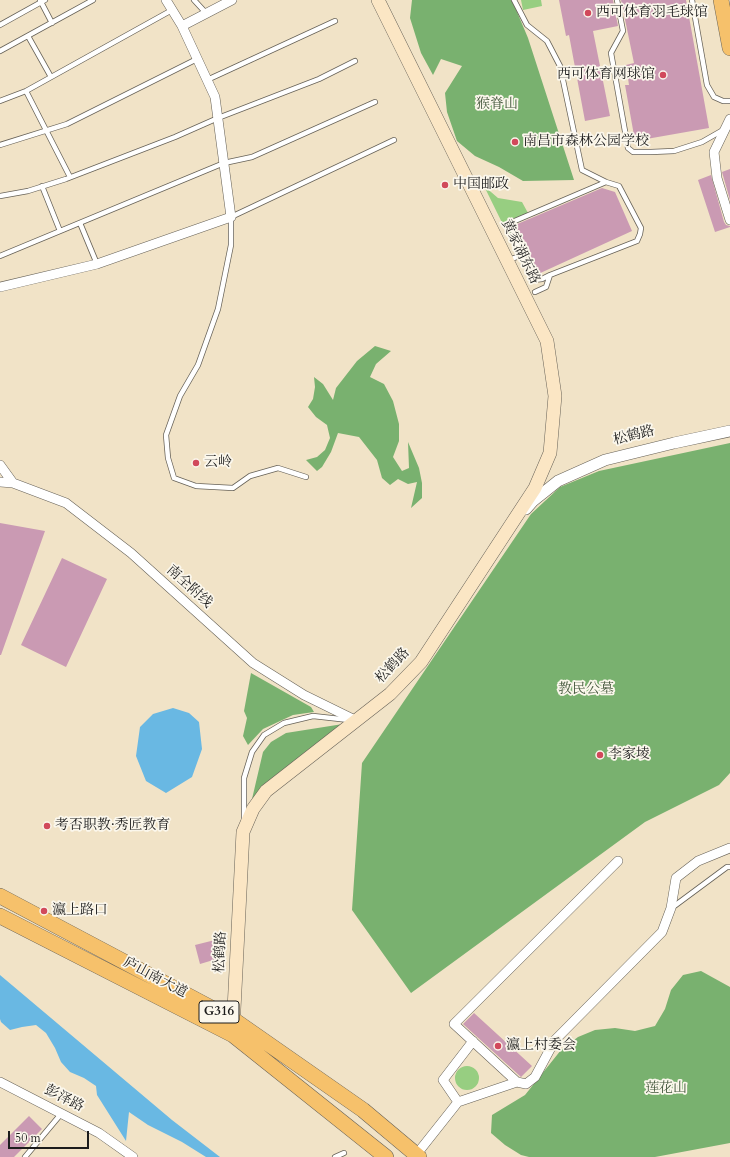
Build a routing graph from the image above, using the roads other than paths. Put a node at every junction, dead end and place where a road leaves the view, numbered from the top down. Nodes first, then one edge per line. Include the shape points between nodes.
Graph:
1 (93, 0) edge
2 (166, 0) edge
3 (194, 0) edge
4 (232, 0) edge
5 (378, 0) edge
6 (514, 0) edge
7 (617, 0) edge
8 (692, 0) edge
9 (721, 0) edge
10 (42, 1) edge
11 (172, 10) junction
12 (206, 14) junction
13 (335, 21) dead end
14 (52, 23) junction
15 (0, 25) edge
16 (182, 26) junction
17 (28, 36) junction
18 (730, 48) edge
19 (0, 51) edge
20 (197, 59) junction
21 (355, 61) dead end
22 (51, 77) junction
23 (207, 80) junction
24 (26, 91) junction
25 (0, 101) edge
26 (730, 101) edge
27 (375, 102) dead end
28 (218, 118) junction
29 (730, 119) edge
30 (727, 129) edge
31 (46, 131) junction
32 (394, 140) dead end
33 (0, 145) edge
34 (224, 163) junction
35 (70, 178) junction
36 (606, 182) junction
37 (42, 186) junction
38 (0, 196) edge
39 (231, 217) junction
40 (730, 220) edge
41 (80, 223) junction
42 (60, 231) junction
43 (522, 255) junction
44 (0, 256) edge
45 (507, 261) junction
46 (97, 264) junction
47 (550, 275) junction
48 (0, 287) edge
49 (535, 292) dead end
50 (730, 431) edge
51 (0, 465) edge
52 (306, 477) dead end
53 (0, 482) edge
54 (13, 483) junction
55 (509, 527) junction
56 (357, 721) junction
57 (243, 832) junction
58 (730, 848) edge
59 (618, 861) dead end
60 (730, 867) edge
61 (0, 896) edge
62 (671, 908) junction
63 (0, 916) edge
64 (234, 1020) junction
65 (233, 1035) junction
66 (473, 1041) junction
67 (0, 1082) edge
68 (517, 1082) junction
69 (458, 1102) junction
70 (61, 1114) junction
71 (344, 1153) dead end
72 (417, 1156) edge
73 (25, 1157) edge
74 (134, 1157) edge
75 (335, 1157) edge
76 (386, 1157) edge

1 - 14 lane
2 - 11 street
3 - 12 lane
4 - 12 street
5 - 45 main road, 黄家湖东路
6 - 36 lane via 527,25 546,41 560,66 582,170
7 - 30 lane via 623,31 611,53 628,148 633,152 674,151 702,142
8 - 26 lane via 707,85 714,97
9 - 18 highway
10 - 14 lane
10 - 15 lane
11 - 16 street
11 - 22 lane
12 - 16 street
13 - 23 lane
14 - 17 lane
16 - 20 street
17 - 19 lane
17 - 22 lane
20 - 23 street
20 - 31 lane via 67,124
21 - 28 lane via 319,79
22 - 24 lane
23 - 28 street via 215,97
24 - 25 lane
24 - 31 lane
27 - 34 lane via 252,157
28 - 34 street
28 - 35 lane
29 - 30 street
30 - 40 street via 714,152 717,178
31 - 33 lane
31 - 35 lane
32 - 39 lane
34 - 39 street
34 - 41 lane
35 - 37 lane
36 - 43 lane via 510,223
36 - 47 lane via 619,186 641,228 637,241
37 - 38 lane
37 - 42 lane
39 - 46 street
39 - 52 lane via 231,244 218,309 198,365 180,396 166,435 170,465 174,478 196,486 233,488 250,476 278,468
41 - 42 lane
41 - 46 lane
42 - 44 lane
43 - 45 lane
43 - 47 lane via 534,280
45 - 55 main road, 黄家湖东路 via 547,341 555,396 550,453 535,488
46 - 48 street
47 - 49 lane via 546,287
50 - 55 street, 松鹤路 via 605,460 558,481 532,502
51 - 54 street
53 - 54 street, 南全附线
54 - 56 street, 南全附线 via 66,503 131,553 253,663 304,695
55 - 56 main road, 松鹤路 via 421,662 390,694
56 - 57 main road, 松鹤路 via 266,791 253,809
56 - 57 lane via 312,716 284,723 264,735 252,752 244,778
57 - 64 main road, 松鹤路
58 - 62 street via 698,861 676,878
59 - 66 street via 454,1024
60 - 62 lane
61 - 64 highway, 庐山南大道 / G316
62 - 68 street via 662,932 555,1040 535,1077 526,1084
63 - 65 highway, 庐山南大道 / G316
64 - 65 main road, 松鹤路
64 - 72 highway, 庐山南大道 / G316 via 363,1110
65 - 76 highway, 庐山南大道 / G316
66 - 68 street
66 - 69 street via 443,1080
67 - 70 street, 彭泽路
68 - 69 street
69 - 72 street
70 - 73 lane
70 - 74 street, 彭泽路 via 99,1133
71 - 75 lane

